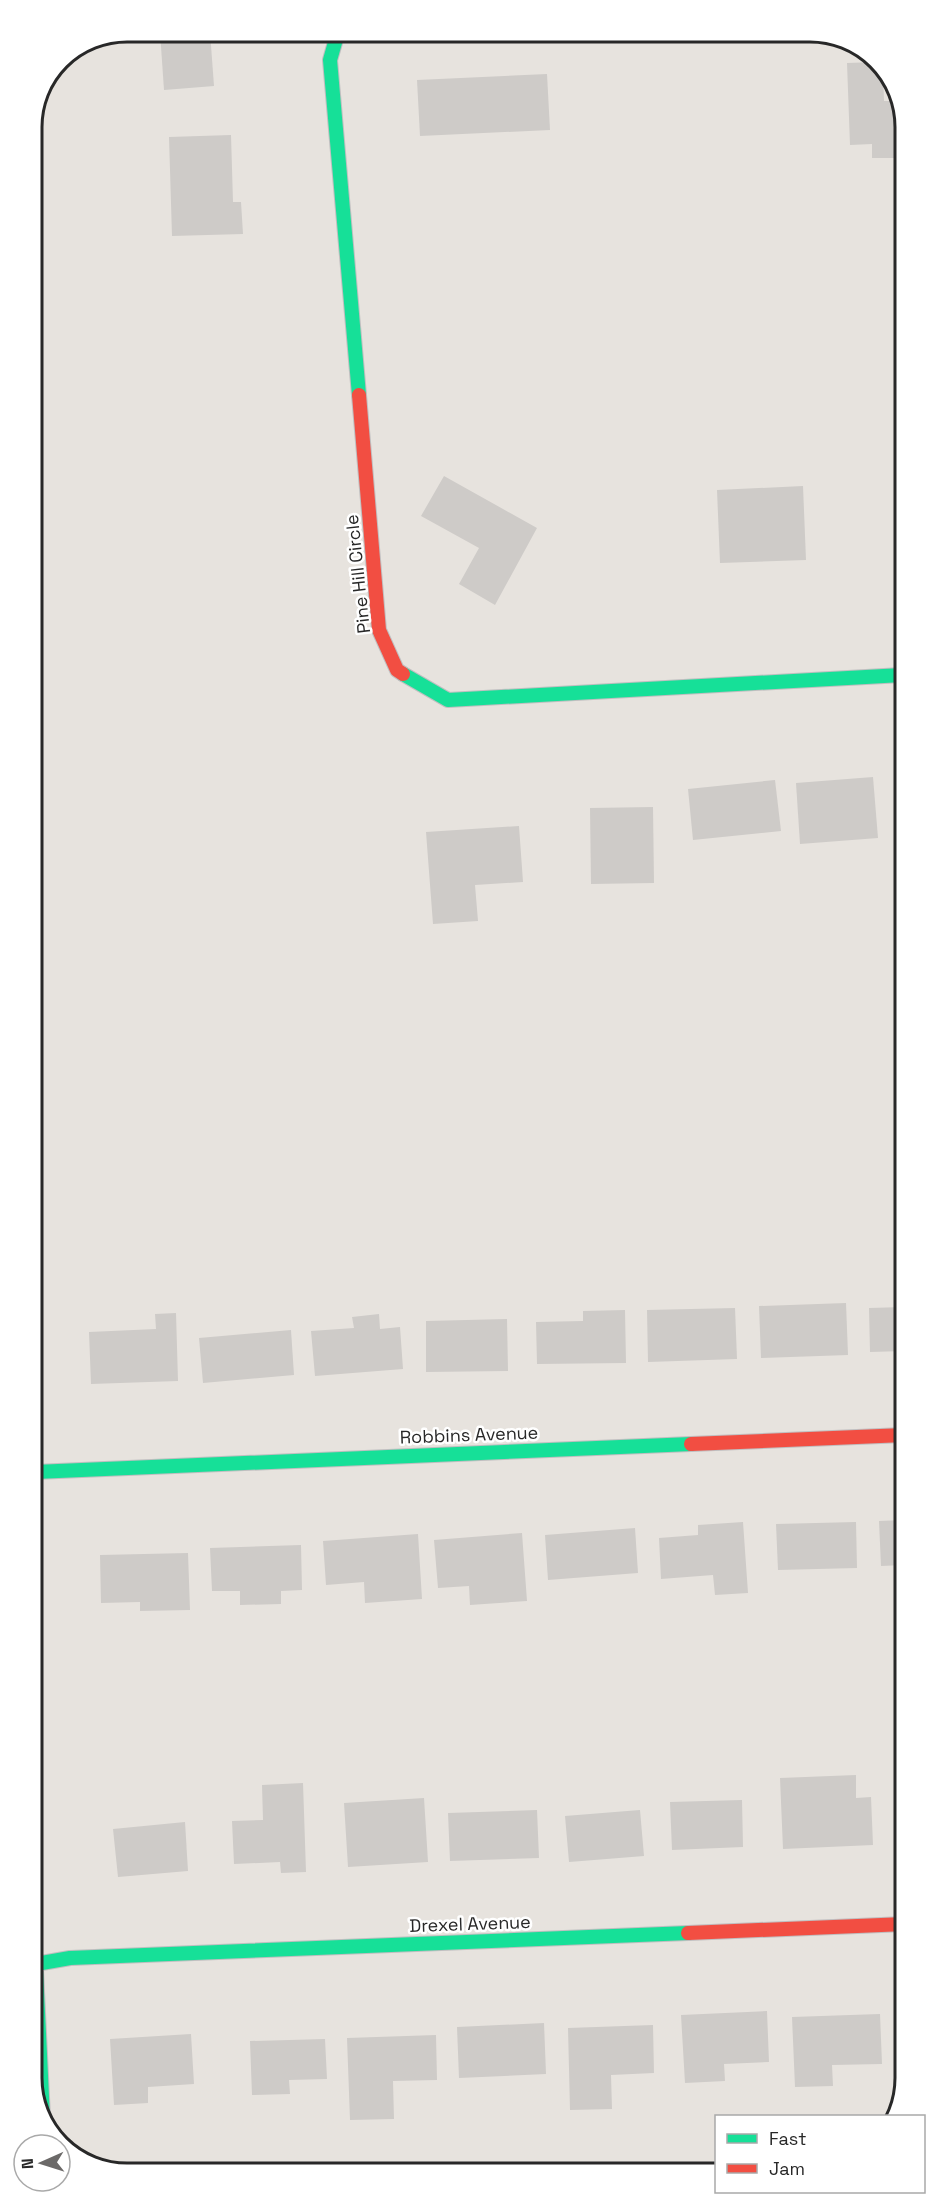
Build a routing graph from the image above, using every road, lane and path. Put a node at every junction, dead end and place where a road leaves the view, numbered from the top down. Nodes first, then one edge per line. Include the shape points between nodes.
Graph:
1 (335, 42) edge
2 (895, 675) edge
3 (895, 1436) edge
4 (42, 1472) edge
5 (895, 1924) edge
6 (42, 1963) edge

1 - 2 street, Pine Hill Circle via 330,60 379,630 397,670 448,700
3 - 4 street, Robbins Avenue
5 - 6 street, Drexel Avenue via 70,1958

